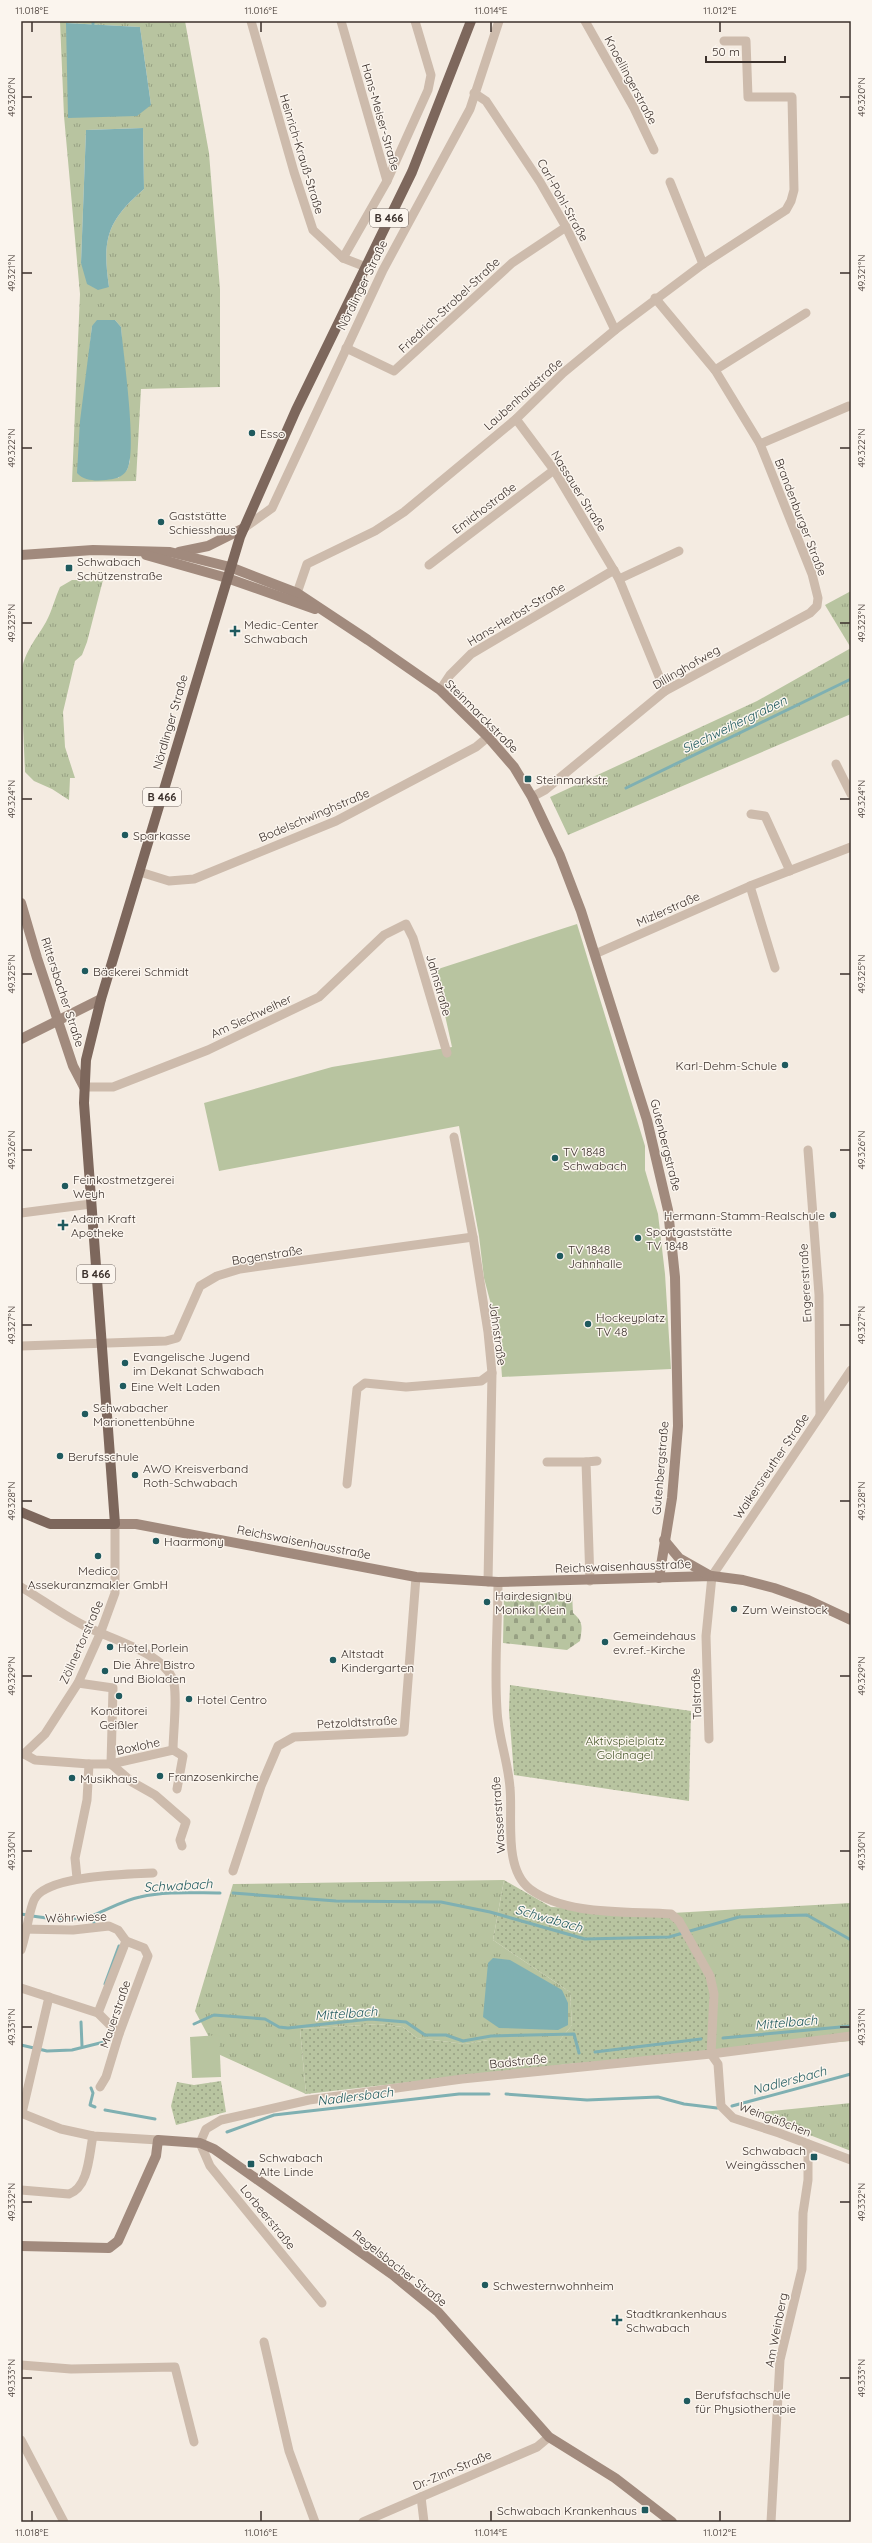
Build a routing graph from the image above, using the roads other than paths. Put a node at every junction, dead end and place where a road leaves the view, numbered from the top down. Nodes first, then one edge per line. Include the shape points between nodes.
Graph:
1 (252, 21) edge
2 (341, 21) edge
3 (415, 21) edge
4 (471, 21) edge
5 (499, 21) edge
6 (585, 21) edge
7 (724, 42) dead end
8 (474, 93) junction
9 (654, 150) dead end
10 (387, 181) junction
11 (670, 182) dead end
12 (566, 227) junction
13 (343, 258) junction
14 (702, 264) junction
15 (366, 267) junction
16 (655, 298) junction
17 (806, 313) dead end
18 (615, 330) junction
19 (346, 348) junction
20 (715, 370) junction
21 (849, 406) dead end
22 (516, 419) junction
23 (760, 444) junction
24 (554, 470) junction
25 (244, 528) junction
26 (138, 552) junction
27 (170, 552) junction
28 (679, 552) dead end
29 (21, 555) edge
30 (429, 565) dead end
31 (230, 567) junction
32 (614, 570) junction
33 (227, 578) junction
34 (619, 579) junction
35 (297, 593) junction
36 (818, 598) joint
37 (321, 610) junction
38 (440, 690) junction
39 (665, 691) junction
40 (488, 737) junction
41 (836, 764) dead end
42 (851, 794) edge
43 (532, 797) junction
44 (751, 814) dead end
45 (851, 847) edge
46 (790, 871) junction
47 (140, 872) junction
48 (750, 886) junction
49 (21, 903) edge
50 (406, 924) joint
51 (595, 954) junction
52 (775, 968) dead end
53 (101, 999) junction
54 (59, 1020) junction
55 (21, 1039) edge
56 (447, 1053) dead end
57 (84, 1087) junction
58 (454, 1137) dead end
59 (808, 1150) dead end
60 (91, 1204) junction
61 (21, 1212) edge
62 (473, 1237) junction
63 (101, 1343) junction
64 (21, 1346) edge
65 (851, 1370) edge
66 (492, 1373) junction
67 (820, 1415) junction
68 (547, 1462) dead end
69 (586, 1462) junction
70 (597, 1462) dead end
71 (347, 1484) dead end
72 (21, 1512) edge
73 (115, 1524) junction
74 (664, 1540) junction
75 (710, 1575) junction
76 (416, 1577) junction
77 (659, 1578) junction
78 (590, 1581) junction
79 (488, 1582) junction
80 (498, 1582) junction
81 (21, 1587) edge
82 (851, 1620) edge
83 (100, 1634) junction
84 (78, 1683) junction
85 (709, 1739) dead end
86 (172, 1750) junction
87 (22, 1754) edge
88 (89, 1764) junction
89 (111, 1764) junction
90 (177, 1789) dead end
91 (182, 1846) dead end
92 (233, 1871) dead end
93 (153, 1873) dead end
94 (77, 1878) junction
95 (26, 1928) edge
96 (126, 1941) junction
97 (144, 1948) joint
98 (21, 1950) edge
99 (21, 1988) edge
100 (49, 1997) junction
101 (98, 2013) junction
102 (119, 2034) junction
103 (851, 2036) edge
104 (711, 2054) junction
105 (100, 2087) dead end
106 (21, 2113) edge
107 (93, 2136) junction
108 (158, 2140) junction
109 (200, 2143) junction
110 (808, 2144) junction
111 (851, 2160) edge
112 (21, 2190) edge
113 (21, 2246) edge
114 (322, 2302) dead end
115 (264, 2342) dead end
116 (21, 2365) edge
117 (548, 2437) junction
118 (21, 2440) edge
119 (194, 2442) dead end
120 (421, 2497) junction
121 (64, 2522) edge
122 (315, 2522) edge
123 (363, 2522) edge
124 (424, 2522) edge
125 (672, 2522) edge
126 (771, 2522) edge

1 - 13 street, Heinrich-Krauß-Straße via 313,230
2 - 10 street, Hans-Meiser-Straße
3 - 10 street via 431,75 428,90
4 - 15 main road, Nördlinger Straße / B 466 via 412,172
5 - 8 street, Nördlinger Straße
6 - 9 street, Knoellingerstraße via 634,108
7 - 14 street, Laubenhaidstraße via 746,42 748,97 792,97 794,190 786,210
8 - 12 street, Carl-Pohl-Straße via 486,101 518,146
8 - 19 street, Nördlinger Straße via 470,109 383,270
10 - 13 street, Hans-Meiser-Straße
11 - 14 street
12 - 18 street, Carl-Pohl-Straße
12 - 19 street, Friedrich-Strobel-Straße via 512,263 394,372
13 - 15 street, Heinrich-Krauß-Straße
14 - 16 street, Laubenhaidstraße
15 - 25 main road, Nördlinger Straße / B 466 via 296,410
16 - 18 street, Laubenhaidstraße
16 - 20 street, Brandenburger Straße
17 - 20 street
18 - 22 street, Laubenhaidstraße via 564,373
19 - 25 street, Nördlinger Straße via 272,508
20 - 23 street, Brandenburger Straße
21 - 23 street
22 - 24 street, Nassauer Straße
22 - 35 street, Laubenhaidstraße via 404,512 375,531 307,564
23 - 36 street, Brandenburger Straße via 812,574
24 - 30 street, Emichostraße
24 - 32 street, Nassauer Straße
25 - 27 street via 208,546 186,552
25 - 31 main road, Nördlinger Straße / B 466
26 - 27 street
26 - 29 street via 92,550
26 - 33 street, Steinmarckstraße
27 - 31 street, Steinmarckstraße
28 - 34 street
31 - 33 main road, Nördlinger Straße / B 466
31 - 35 street, Steinmarckstraße
32 - 34 street, Nassauer Straße
32 - 38 street, Hans-Herbst-Straße via 471,654 450,675
33 - 37 street, Steinmarckstraße
33 - 47 main road, Nördlinger Straße / B 466
34 - 39 street, Nassauer Straße
35 - 37 street, Steinmarckstraße
36 - 39 street, Dillinghofweg via 817,606 810,612
37 - 38 street, Steinmarckstraße
38 - 40 street, Steinmarckstraße
39 - 43 street, Dillinghofweg via 545,790
40 - 43 street, Steinmarckstraße via 514,767
40 - 47 street, Bodelschwinghstraße via 476,747 342,818 194,879 170,881
41 - 42 street
43 - 51 street, Steinmarckstraße via 560,856
44 - 46 street via 766,816
45 - 46 street, Mizlerstraße
46 - 48 street, Mizlerstraße
47 - 53 main road, Nördlinger Straße / B 466
48 - 51 street, Mizlerstraße
48 - 52 street
49 - 54 street, Rittersbacher Straße
50 - 56 street, Jahnstraße via 414,938
50 - 57 street, Am Siechweiher via 384,935 319,997 208,1050 120,1084 98,1088
51 - 74 street, Gutenbergstraße via 647,1120 668,1210 675,1277 678,1426 672,1498
53 - 54 street
53 - 57 main road, Nördlinger Straße / B 466 via 86,1060
54 - 55 street
54 - 57 street, Rittersbacher Straße via 74,1066
57 - 60 main road, B 466
58 - 62 street, Jahnstraße
59 - 67 street, Engererstraße via 819,1295
60 - 61 street
60 - 63 main road, B 466
62 - 63 street, Bogenstraße via 240,1269 217,1276 200,1286 177,1338 166,1341
62 - 66 street, Jahnstraße
63 - 64 street
63 - 73 main road, B 466
65 - 67 street, Waikersreuther Straße
66 - 71 street, Jahnstraße via 481,1381 406,1387 365,1383 357,1389
66 - 79 street
67 - 75 street, Waikersreuther Straße
68 - 69 street
69 - 70 street
69 - 78 street
72 - 73 main road via 50,1524
73 - 76 street, Reichswaisenhausstraße via 136,1524
73 - 83 street, Zöllnertorstraße via 115,1593
74 - 75 street via 679,1558
74 - 77 street, Gutenbergstraße
75 - 77 street, Reichswaisenhausstraße
75 - 82 street via 774,1588
75 - 85 street, Talstraße via 706,1636
76 - 79 street, Reichswaisenhausstraße
76 - 92 street, Petzoldtstraße via 404,1732 294,1737 278,1746 269,1763
77 - 78 street, Reichswaisenhausstraße
78 - 80 street, Reichswaisenhausstraße
79 - 80 street, Reichswaisenhausstraße
80 - 104 street, Wasserstraße via 497,1710 510,1788 511,1851 519,1874 528,1888 548,1899 596,1911 671,1914 679,1921 710,1976 714,1994
81 - 83 street
83 - 84 street, Zöllnertorstraße
83 - 86 street via 124,1642 168,1670 174,1681
84 - 87 street, Zöllnertorstraße via 45,1734
84 - 89 street via 113,1688
86 - 89 street, Boxlohe
86 - 90 street, Boxlohe via 183,1756
87 - 88 street, Boxlohe via 35,1760
88 - 89 street, Boxlohe
88 - 94 street via 86,1800 75,1858
89 - 91 street, Boxlohe via 132,1782 156,1795 186,1822 180,1840
93 - 94 street
94 - 95 street via 38,1895 34,1900
95 - 96 street, Wöhrwiese via 73,1930 109,1926 118,1930
95 - 98 street
96 - 97 street, Wöhrwiese
96 - 101 street
97 - 102 street, Mauerstraße via 148,1956
99 - 100 street
100 - 101 street
100 - 106 street
101 - 102 street
102 - 105 street, Mauerstraße via 106,2077
103 - 104 street, Badstraße
104 - 109 street, Badstraße via 462,2079 309,2100 221,2120 206,2129
104 - 110 street, Weingäßchen via 718,2064 721,2106 733,2118
106 - 107 street via 61,2129
107 - 108 street
107 - 112 street via 82,2184 76,2191 69,2194
108 - 109 street, Regelsbacher Straße
108 - 113 street via 156,2156 118,2241 109,2248
109 - 114 street, Lorbeerstraße via 210,2166
109 - 117 street, Regelsbacher Straße via 214,2149 381,2267 438,2312
110 - 111 street, Weingäßchen
110 - 126 street, Am Weinberg via 802,2269 780,2360
115 - 122 street via 289,2451
116 - 119 street via 71,2369 175,2367
117 - 120 street, Dr.-Zinn-Straße via 537,2447
117 - 125 street, Regelsbacher Straße via 615,2478
118 - 121 street
120 - 123 street, Dr.-Zinn-Straße
120 - 124 street

